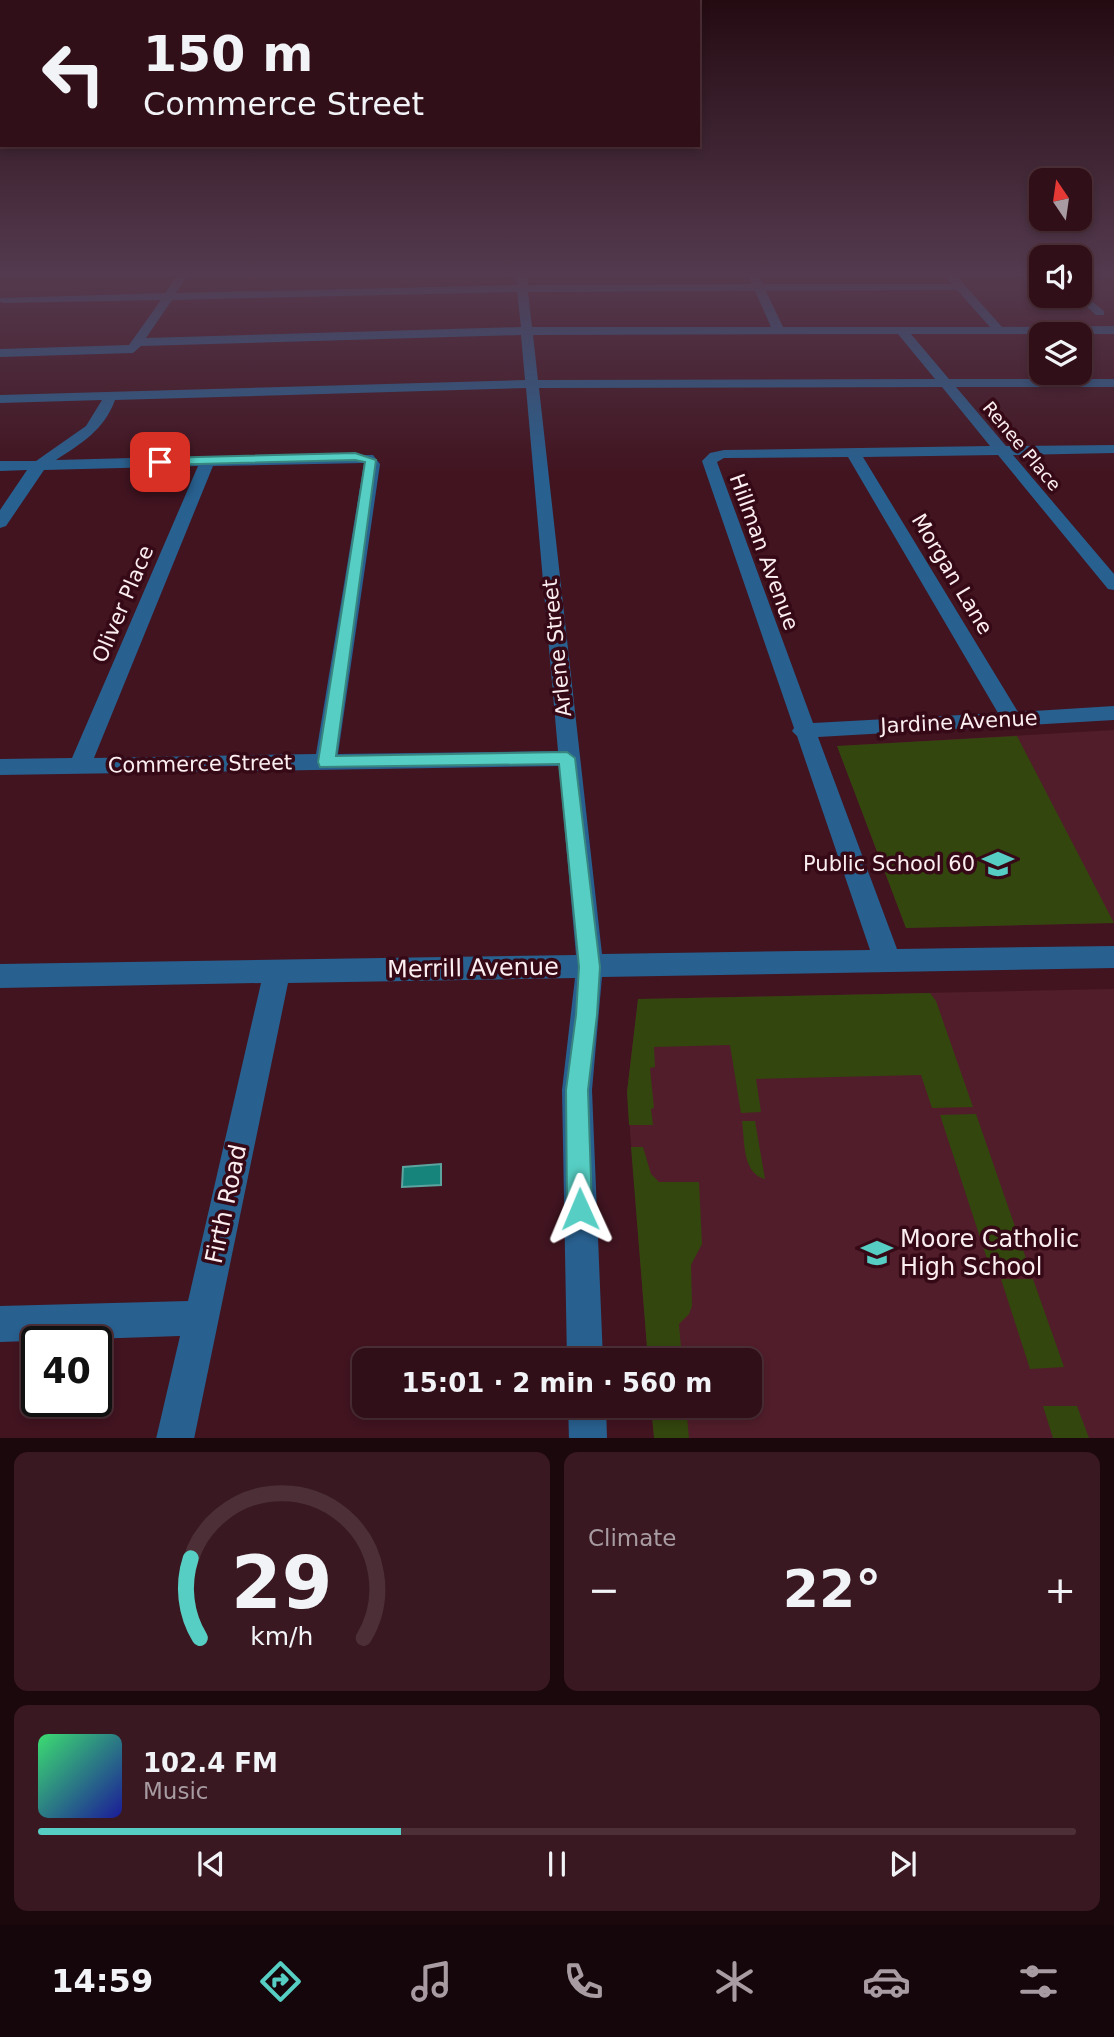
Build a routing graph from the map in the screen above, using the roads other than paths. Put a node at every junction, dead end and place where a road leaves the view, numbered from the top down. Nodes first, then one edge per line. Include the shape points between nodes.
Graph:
1 (140, 339) edge
2 (300, 339) edge
3 (527, 339) edge
4 (909, 339) edge
5 (136, 345) junction
6 (0, 353) edge
7 (125, 364) dead end
8 (946, 383) junction
9 (1114, 383) edge
10 (531, 384) junction
11 (110, 396) junction
12 (0, 399) edge
13 (1114, 449) edge
14 (1001, 450) junction
15 (853, 452) junction
16 (208, 460) junction
17 (39, 465) junction
18 (0, 466) edge
19 (0, 523) edge
20 (1114, 586) edge
21 (1114, 713) edge
22 (1013, 720) junction
23 (803, 731) junction
24 (567, 758) junction
25 (326, 762) junction
26 (80, 766) junction
27 (0, 767) edge
28 (1114, 957) edge
29 (888, 962) junction
30 (590, 967) junction
31 (277, 970) junction
32 (0, 976) edge
33 (201, 1318) junction
34 (0, 1324) edge
35 (585, 1348) edge
36 (587, 1418) edge
37 (175, 1438) edge
38 (588, 1438) edge

1 - 5 street
2 - 5 street
3 - 10 street, Arlene Street
4 - 8 street, Renee Place
5 - 6 street
5 - 7 street
8 - 9 street
8 - 10 street
8 - 14 street, Renee Place
10 - 11 street
10 - 24 street, Arlene Street
11 - 12 street
11 - 17 street via 101,417 79,441
13 - 14 street, Hillman Avenue
14 - 15 street, Hillman Avenue
14 - 20 street, Renee Place
15 - 22 street, Morgan Lane
15 - 23 street, Hillman Avenue via 724,454 709,461
16 - 17 street
16 - 25 street via 355,456 371,460
16 - 26 street, Oliver Place
17 - 18 street
17 - 19 street
21 - 22 street, Jardine Avenue
22 - 23 street, Jardine Avenue
23 - 29 street, Hillman Avenue
24 - 25 street, Commerce Street
24 - 30 street, Arlene Street
25 - 26 street, Commerce Street
26 - 27 street, Commerce Street
28 - 29 street, Merrill Avenue
29 - 30 street, Merrill Avenue
30 - 31 street, Merrill Avenue
30 - 35 street, Arlene Street via 577,1090
31 - 32 street, Merrill Avenue
31 - 33 street, Firth Road
33 - 34 street
33 - 37 street, Firth Road
36 - 38 street

